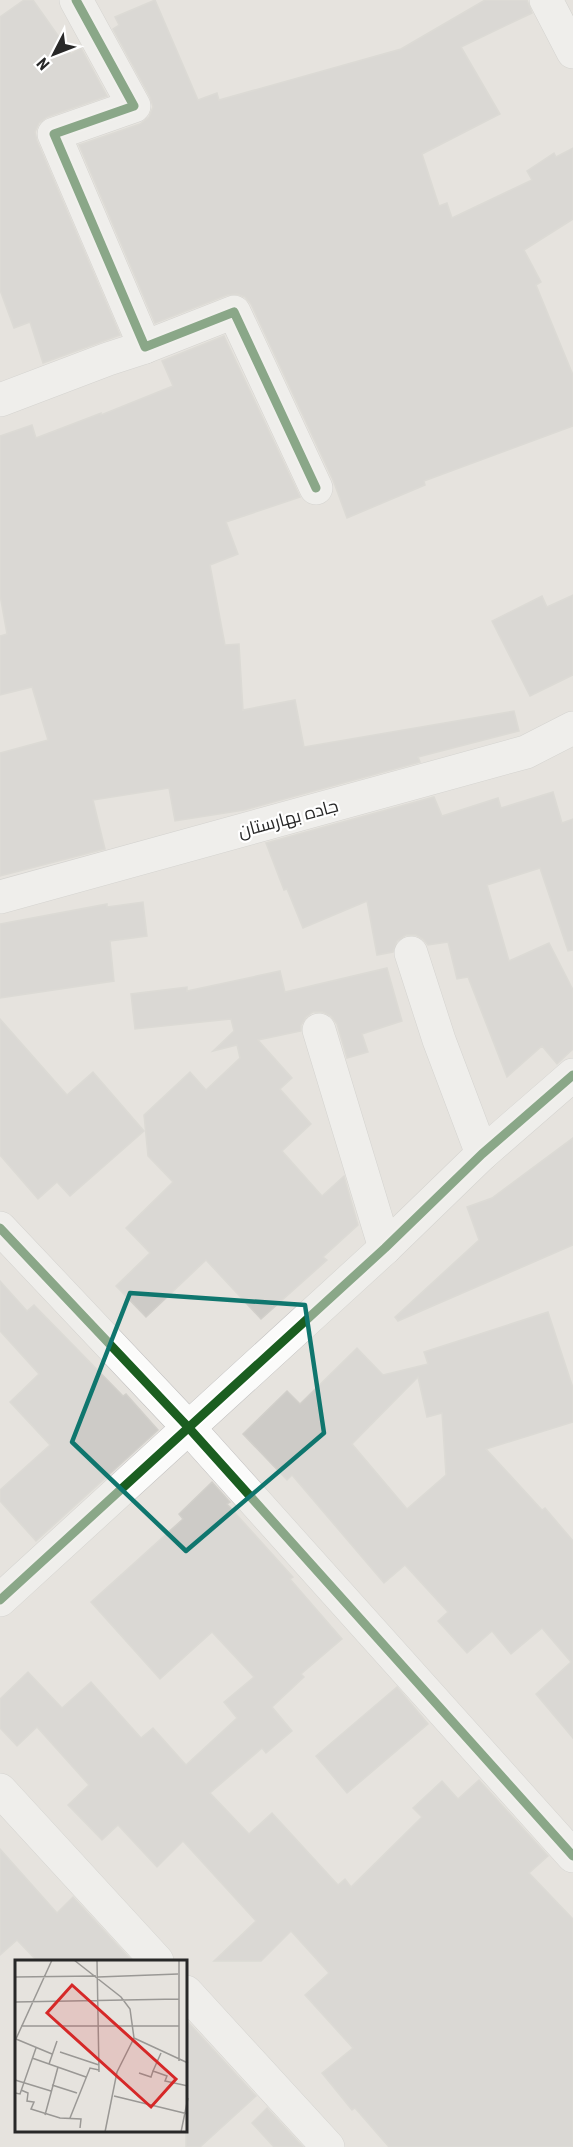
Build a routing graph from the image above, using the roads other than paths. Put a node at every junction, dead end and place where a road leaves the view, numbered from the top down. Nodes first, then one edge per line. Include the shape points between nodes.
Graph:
1 (76, 0) edge
2 (546, 0) edge
3 (573, 52) edge
4 (145, 347) junction
5 (0, 400) edge
6 (316, 488) dead end
7 (573, 728) edge
8 (0, 897) edge
9 (411, 953) dead end
10 (319, 1030) dead end
11 (573, 1075) edge
12 (482, 1154) junction
13 (0, 1228) edge
14 (385, 1248) junction
15 (188, 1427) junction
16 (0, 1600) edge
17 (0, 1790) edge
18 (573, 1856) edge
19 (156, 1960) edge
20 (188, 1994) edge
21 (328, 2147) edge

1 - 4 street via 134,106 54,135
2 - 3 street
4 - 5 street
4 - 6 street via 234,312
7 - 8 street, جاده بهارستان via 526,752
9 - 12 street
10 - 14 street
11 - 12 street
12 - 14 street
13 - 15 street
14 - 15 street
15 - 16 street
15 - 18 street
17 - 19 street
20 - 21 street

